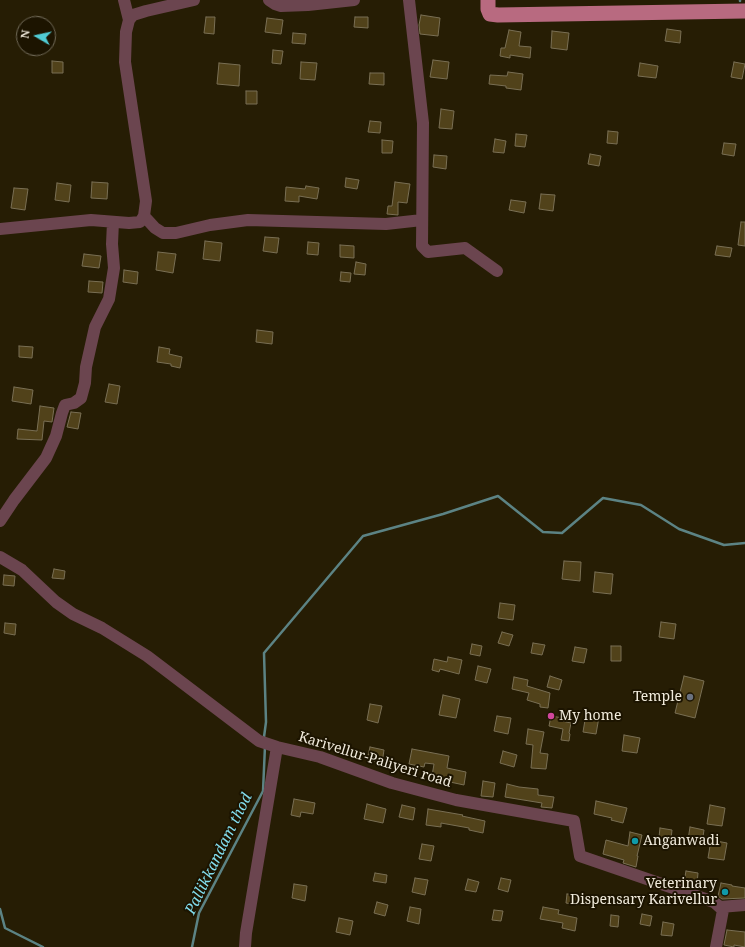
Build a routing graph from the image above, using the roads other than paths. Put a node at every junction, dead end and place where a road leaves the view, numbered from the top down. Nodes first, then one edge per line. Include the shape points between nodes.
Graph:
1 (124, 0) edge
2 (194, 0) edge
3 (269, 0) edge
4 (354, 0) edge
5 (409, 0) edge
6 (488, 0) edge
7 (745, 11) edge
8 (129, 20) junction
9 (144, 216) junction
10 (422, 220) junction
11 (113, 222) junction
12 (0, 229) edge
13 (497, 271) dead end
14 (0, 521) edge
15 (0, 557) edge
16 (277, 747) junction
17 (745, 905) edge
18 (720, 907) junction
19 (245, 947) edge
20 (716, 947) edge

1 - 8 street
2 - 8 street via 133,15
3 - 4 street via 281,6
5 - 10 street via 423,123
6 - 7 main road via 490,14 498,15
8 - 9 street via 125,62 146,201
9 - 10 street via 154,228 163,233 248,220 386,224
9 - 11 street via 140,222
10 - 13 street via 422,246 428,252 465,248
11 - 12 street via 91,220
11 - 14 street via 114,268 109,299 95,327 81,398 66,405 46,458
15 - 16 street, Karivellur-Paliyeri road via 22,570 56,602 73,614 102,628 146,656 259,741
16 - 18 street, Karivellur-Paliyeri road via 320,757 392,783 456,800 574,821 580,856 714,902
16 - 19 street
17 - 18 street
18 - 20 street via 723,910

